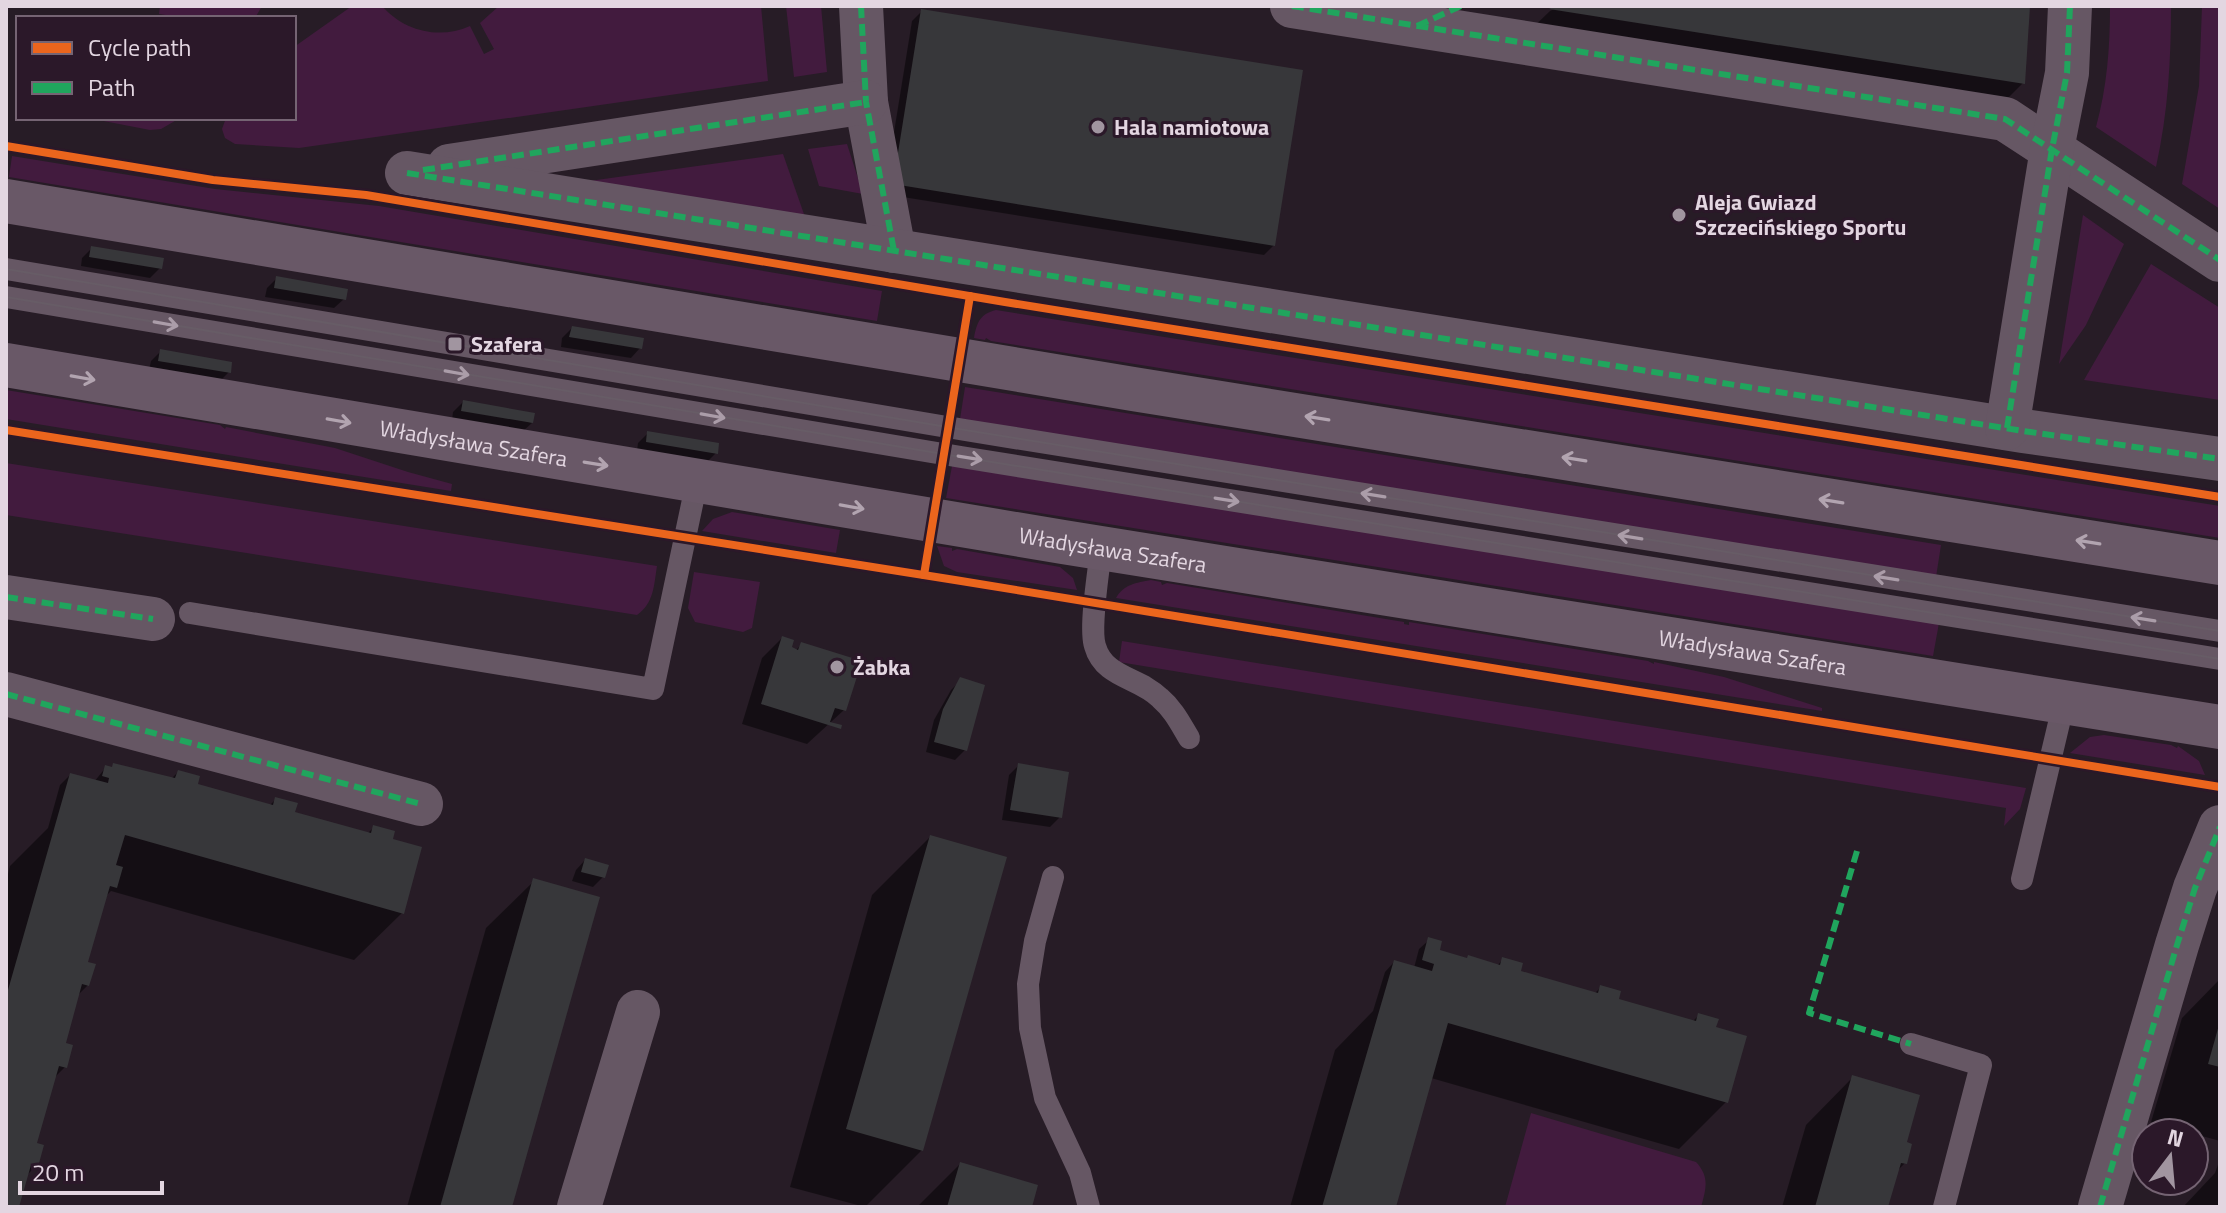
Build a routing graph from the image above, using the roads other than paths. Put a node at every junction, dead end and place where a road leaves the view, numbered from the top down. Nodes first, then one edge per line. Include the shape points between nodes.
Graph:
1 (861, 6) edge
2 (1292, 6) edge
3 (1461, 6) edge
4 (2070, 6) edge
5 (1417, 26) junction
6 (866, 102) junction
7 (2052, 149) junction
8 (6, 201) edge
9 (894, 251) junction
10 (2220, 260) edge
11 (6, 269) edge
12 (6, 297) edge
13 (6, 365) edge
14 (2007, 428) junction
15 (2220, 459) edge
16 (697, 481) junction
17 (1101, 548) junction
18 (2220, 563) edge
19 (6, 597) edge
20 (172, 616) joint
21 (2220, 631) edge
22 (2220, 659) edge
23 (6, 694) edge
24 (2064, 702) junction
25 (2220, 727) edge
26 (1189, 738) dead end
27 (421, 804) dead end
28 (2217, 844) edge
29 (1053, 877) dead end
30 (2022, 879) dead end
31 (638, 1012) dead end
32 (1911, 1044) dead end
33 (579, 1207) edge
34 (1089, 1207) edge
35 (1944, 1207) edge
36 (2100, 1207) edge

1 - 6 street
2 - 5 street
3 - 5 street
4 - 7 street via 2067,73
5 - 7 street via 2005,119
6 - 9 street
6 - 9 street via 407,173
7 - 10 street
7 - 14 street
18 -> 8 main road
9 - 14 street
21 -> 11 lane via 995,435
12 -> 22 lane
13 -> 16 main road, Władysława Szafera
14 - 15 street
16 -> 17 main road, Władysława Szafera
16 - 20 lane via 653,689
17 - 24 main road, Władysława Szafera
17 - 26 lane via 1094,644 1101,662 1159,696
19 - 20 street
23 - 27 street
24 - 25 main road, Władysława Szafera
24 - 30 lane
28 - 36 street via 2195,888
29 - 34 lane via 1028,984 1030,1028 1045,1098 1080,1173
31 - 33 street
32 - 35 lane via 1981,1065

